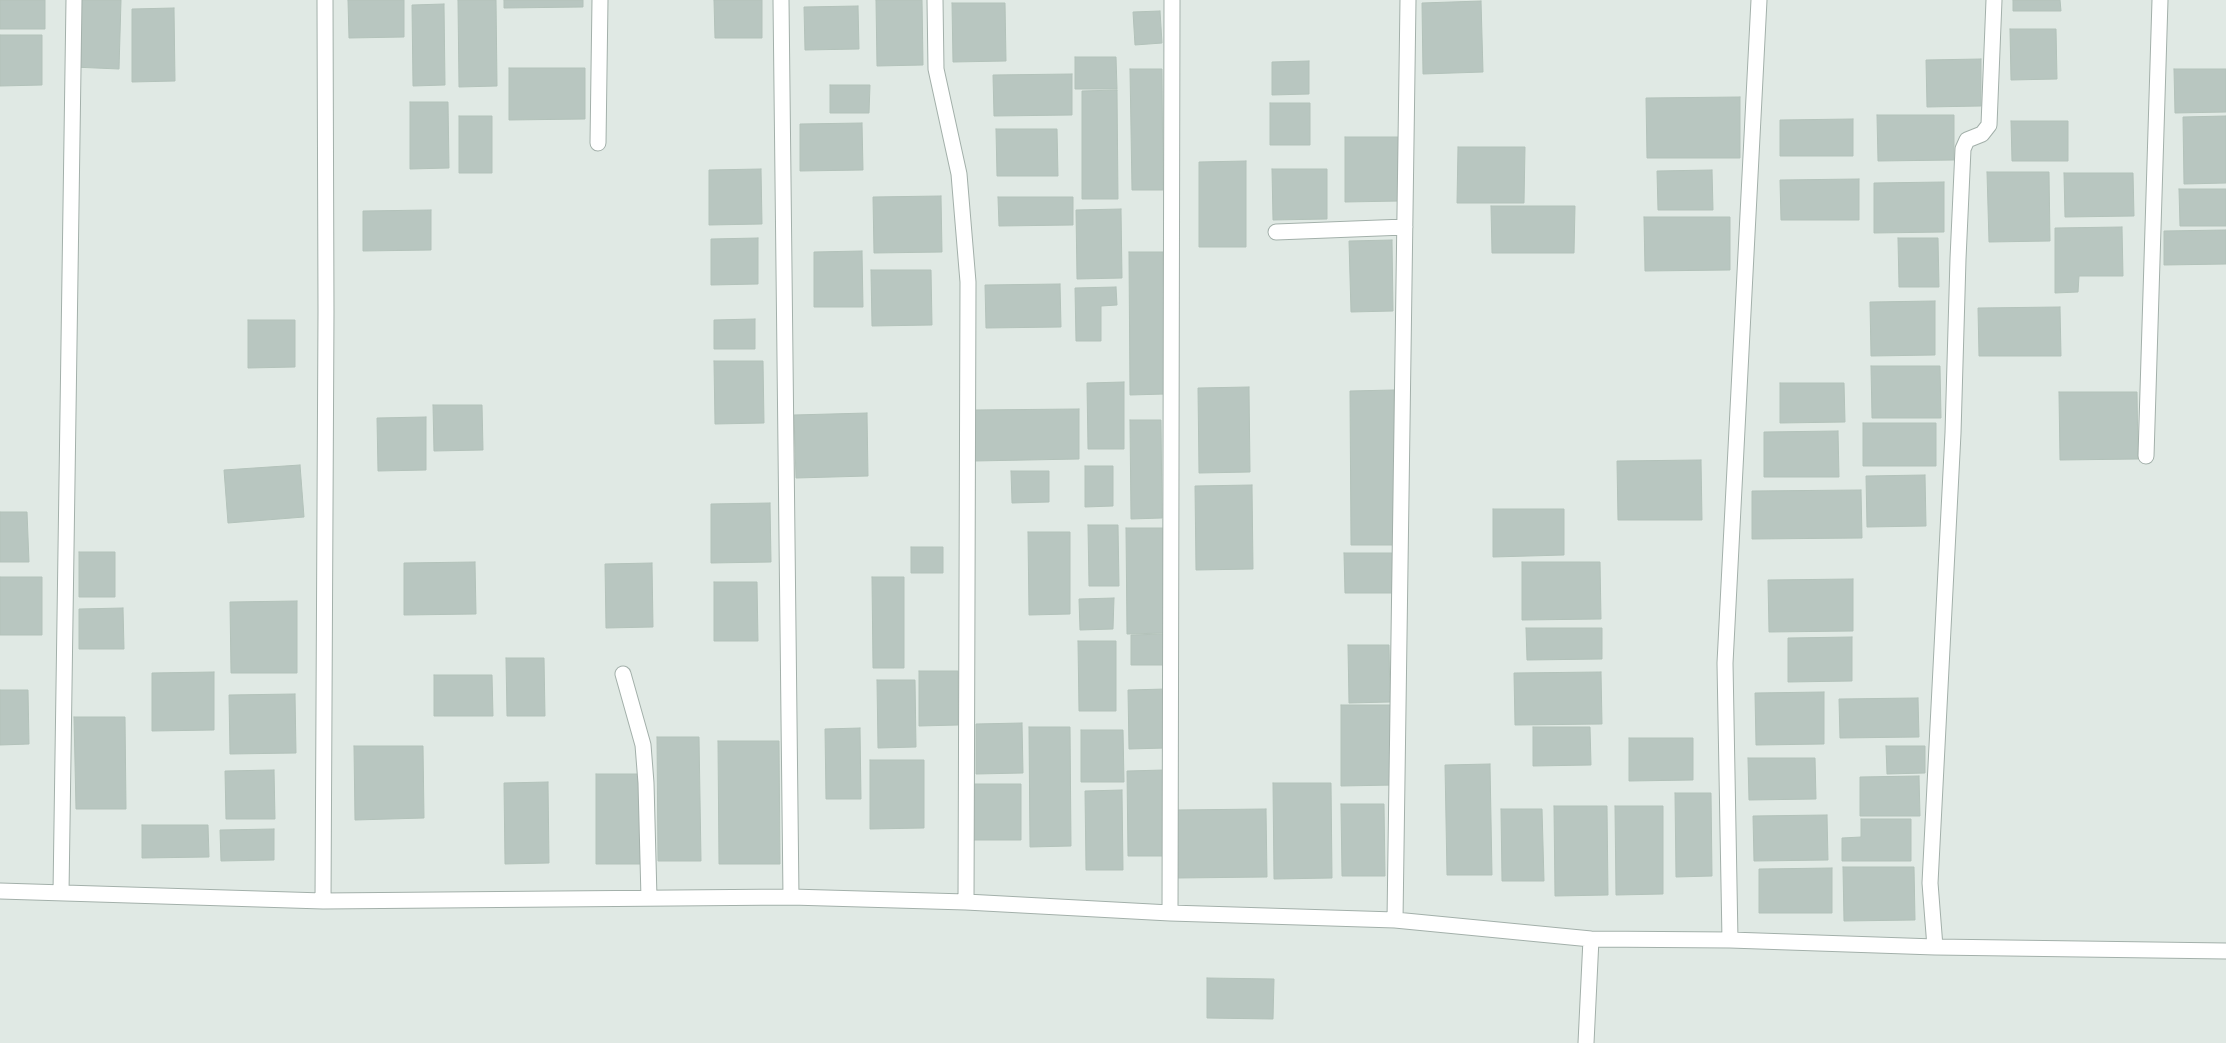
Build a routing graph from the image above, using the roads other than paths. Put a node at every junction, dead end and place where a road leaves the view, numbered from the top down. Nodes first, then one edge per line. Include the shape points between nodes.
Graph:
1 (74, 0) edge
2 (325, 0) edge
3 (600, 0) edge
4 (781, 0) edge
5 (935, 0) edge
6 (1172, 0) edge
7 (1408, 0) edge
8 (1759, 0) edge
9 (1994, 0) edge
10 (2160, 0) edge
11 (598, 143) dead end
12 (1405, 227) junction
13 (1276, 232) dead end
14 (2146, 456) dead end
15 (623, 674) dead end
16 (0, 891) edge
17 (61, 893) junction
18 (791, 897) junction
19 (649, 898) junction
20 (323, 901) junction
21 (966, 902) junction
22 (1170, 913) junction
23 (1395, 920) junction
24 (1592, 938) junction
25 (1730, 940) junction
26 (1935, 947) junction
27 (2226, 951) edge
28 (1586, 1043) edge

1 - 17 street
2 - 20 street
3 - 11 street
4 - 18 street
5 - 21 street via 936,68 959,174 968,282
6 - 22 street
7 - 12 street
8 - 25 street via 1725,663
9 - 26 street via 1989,125 1982,134 1967,140 1963,149 1953,433 1930,883
10 - 14 street
12 - 13 street
12 - 23 street
15 - 19 street via 643,745
16 - 17 street
17 - 20 street
18 - 19 street
18 - 21 street
19 - 20 street
21 - 22 street
22 - 23 street
23 - 24 street
24 - 25 street
24 - 28 street
25 - 26 street
26 - 27 street

